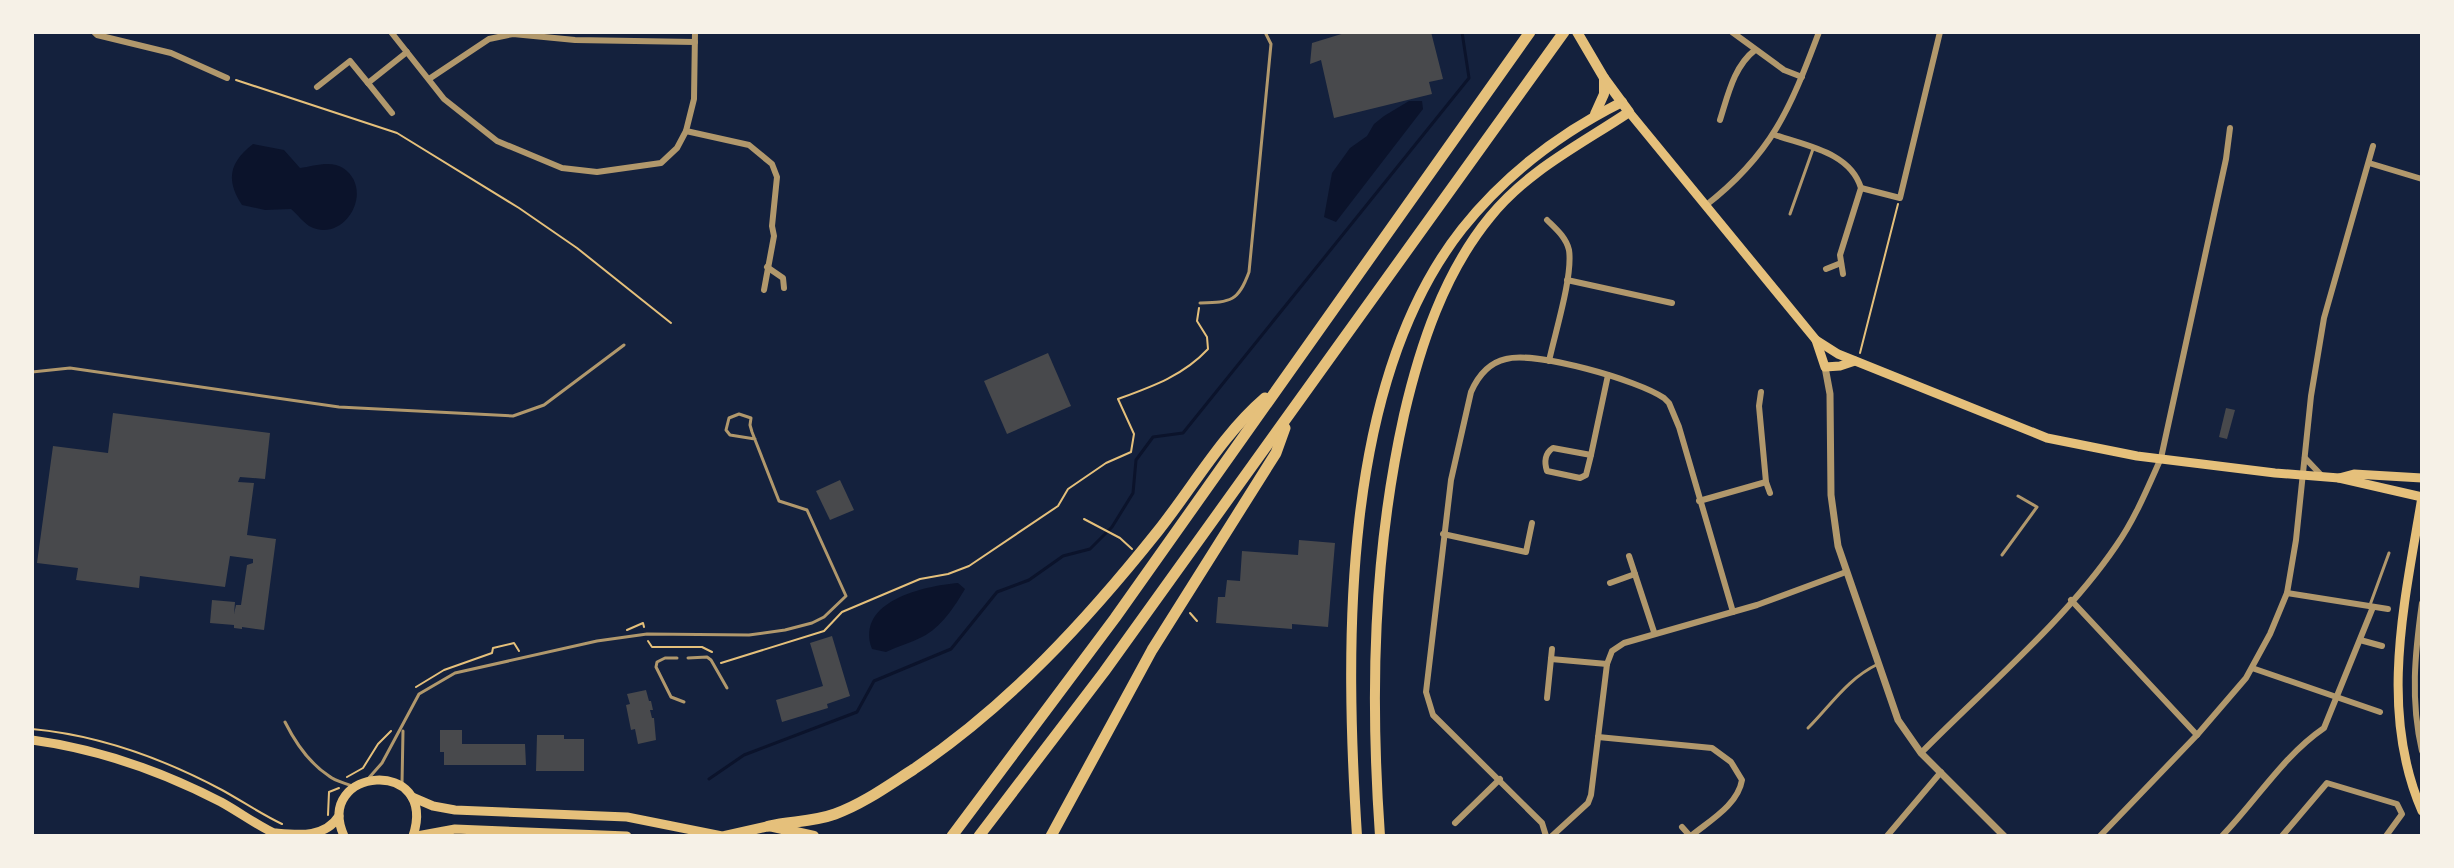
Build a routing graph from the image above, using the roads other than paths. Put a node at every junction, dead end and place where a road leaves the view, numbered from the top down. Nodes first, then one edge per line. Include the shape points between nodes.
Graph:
1 (94, 32) edge
2 (391, 32) edge
3 (695, 32) edge
4 (1265, 32) edge
5 (1530, 32) edge
6 (1564, 32) edge
7 (1732, 32) edge
8 (1819, 32) edge
9 (1940, 32) edge
10 (513, 33) edge
11 (1580, 37) edge
12 (695, 42) junction
13 (1755, 50) junction
14 (407, 52) junction
15 (1802, 77) junction
16 (227, 78) road end
17 (1604, 78) junction
18 (429, 79) junction
19 (368, 83) junction
20 (317, 87) dead end
21 (1622, 102) junction
22 (1629, 112) junction
23 (392, 113) dead end
24 (1595, 115) junction
25 (1720, 120) dead end
26 (2230, 128) dead end
27 (686, 131) junction
28 (1775, 135) junction
29 (2373, 146) dead end
30 (1813, 149) junction
31 (2369, 163) junction
32 (2422, 179) edge
33 (1861, 188) junction
34 (1705, 206) junction
35 (1790, 214) dead end
36 (1547, 220) dead end
37 (1841, 263) junction
38 (767, 267) junction
39 (1826, 269) dead end
40 (1843, 274) dead end
41 (1567, 280) junction
42 (784, 288) dead end
43 (764, 290) dead end
44 (1200, 303) road end
45 (1672, 303) dead end
46 (1816, 340) junction
47 (624, 345) dead end
48 (1549, 361) junction
49 (1856, 361) junction
50 (1825, 367) junction
51 (32, 372) edge
52 (1608, 375) junction
53 (1278, 386) junction
54 (1761, 392) dead end
55 (1291, 413) junction
56 (755, 439) junction
57 (1591, 455) junction
58 (2161, 458) junction
59 (2305, 458) junction
60 (2302, 476) junction
61 (2323, 477) junction
62 (2339, 478) junction
63 (2422, 478) edge
64 (1766, 482) junction
65 (1770, 493) dead end
66 (2018, 496) dead end
67 (2422, 497) edge
68 (1699, 501) junction
69 (1532, 523) dead end
70 (1443, 534) junction
71 (2389, 553) dead end
72 (2002, 555) dead end
73 (1629, 556) dead end
74 (1846, 572) junction
75 (1635, 574) junction
76 (1610, 583) dead end
77 (2287, 593) junction
78 (2071, 600) junction
79 (2422, 603) edge
80 (2371, 606) junction
81 (2388, 609) dead end
82 (1733, 612) junction
83 (1654, 632) junction
84 (2360, 640) junction
85 (2382, 646) dead end
86 (1552, 649) dead end
87 (677, 658) dead end
88 (688, 658) dead end
89 (1551, 659) junction
90 (1607, 664) junction
91 (1878, 664) junction
92 (2252, 668) junction
93 (727, 688) dead end
94 (1547, 698) dead end
95 (2337, 698) junction
96 (684, 702) dead end
97 (2380, 712) dead end
98 (285, 722) dead end
99 (403, 728) junction
100 (1808, 728) dead end
101 (2197, 735) junction
102 (1598, 737) junction
103 (32, 740) edge
104 (2422, 751) edge
105 (1921, 753) junction
106 (1941, 772) junction
107 (1500, 779) junction
108 (367, 780) junction
109 (402, 786) junction
110 (354, 787) junction
111 (412, 797) junction
112 (2422, 811) edge
113 (339, 815) junction
114 (1455, 823) dead end
115 (769, 826) junction
116 (1682, 827) dead end
117 (276, 834) edge
118 (344, 836) edge
119 (415, 836) edge
120 (627, 836) edge
121 (723, 836) edge
122 (814, 836) edge
123 (952, 836) edge
124 (979, 836) edge
125 (1051, 836) edge
126 (1357, 836) edge
127 (1380, 836) edge
128 (1546, 836) edge
129 (1552, 836) edge
130 (1690, 836) edge
131 (1887, 836) edge
132 (2004, 836) edge
133 (2100, 836) edge
134 (2222, 836) edge
135 (2282, 836) edge
136 (2386, 836) edge

1 - 16 street via 171,53
2 - 14 street
3 - 12 street
4 - 44 lane via 1271,44 1249,272 1233,300
5 - 53 highway
6 - 55 highway
7 - 13 street
8 - 15 street
9 - 33 street via 1900,198
10 - 12 street
10 - 18 street via 489,39
11 - 17 highway
12 - 27 street via 694,99
13 - 15 street
13 - 25 street via 1745,58
14 - 18 street
14 - 19 street
15 - 28 street
17 - 21 highway
17 - 24 highway
18 - 27 street via 444,99 497,141 562,168 597,172 661,163
19 - 20 street via 350,61
19 - 23 street
21 - 22 highway
21 - 24 highway
22 - 34 main road
22 - 127 highway via 1550,161 1490,217 1451,278 1415,369 1387,505 1376,604 1373,700
24 - 126 highway via 1533,157 1461,230 1426,287 1394,362 1369,460 1355,554 1350,694
26 - 58 street
27 - 38 street via 749,145 772,164 777,177
28 - 30 street
28 - 34 street
29 - 31 street
30 - 33 street via 1852,167
30 - 35 lane
31 - 32 street
31 - 59 street via 2324,318
33 - 37 street via 1844,233
34 - 46 main road
36 - 41 street via 1569,250
37 - 39 street
37 - 40 street
38 - 42 street via 783,278
38 - 43 street
41 - 45 street
41 - 48 street
46 - 49 main road
46 - 50 main road
47 - 51 lane via 544,405 513,416 339,407 70,368
48 - 52 street
48 - 70 street via 1504,359 1477,378 1453,468
49 - 50 main road
49 - 58 main road via 2047,438
50 - 74 street via 1831,495
52 - 57 street
52 - 68 street via 1669,403
53 - 115 highway via 1246,414 1158,532 1067,637 1005,698 885,789 838,813
53 - 123 highway via 1115,618
54 - 64 street
55 - 124 highway
55 - 125 highway via 1276,453 1152,650
56 - 56 lane via 751,418 735,414 727,422 726,430 738,438
56 - 99 lane via 779,501 811,516 846,596 824,617 749,635 647,634 597,641 469,668 419,694
57 - 57 street via 1586,475 1580,478 1547,471 1545,465 1553,448
58 - 60 main road
58 - 78 street via 2116,546
59 - 60 street
59 - 61 street
60 - 61 main road
60 - 77 street
61 - 62 main road
62 - 63 main road
62 - 67 main road
64 - 65 street
64 - 68 street
66 - 72 lane via 2037,507
67 - 112 main road via 2397,691 2405,756
68 - 82 street
69 - 70 street via 1526,552
70 - 107 street via 1428,703 1433,715
71 - 80 lane
73 - 75 street
74 - 82 street
74 - 91 street
75 - 76 street
75 - 83 street
77 - 80 street
77 - 92 street
78 - 101 street
78 - 105 street
79 - 104 street via 2413,685
80 - 81 street
80 - 84 street
82 - 83 street
83 - 90 street via 1616,647
84 - 85 street
84 - 95 street
86 - 89 street
87 - 96 lane via 665,658 656,667 671,697
88 - 93 lane via 711,660
89 - 90 street
89 - 94 street
90 - 102 street
91 - 100 lane via 1842,687
91 - 105 street via 1898,720
92 - 95 street
92 - 101 street
95 - 97 street
95 - 134 street via 2324,728 2289,759
98 - 110 lane via 301,749 329,777
99 - 108 lane
99 - 109 lane
101 - 133 street
102 - 129 street via 1588,803
102 - 130 street via 1712,748 1731,762 1742,780 1740,791
103 - 117 main road via 141,766
105 - 106 street
106 - 131 street
106 - 132 street
107 - 114 street
107 - 128 street via 1542,823
108 - 109 main road
108 - 110 main road
109 - 111 main road
110 - 113 main road
111 - 119 main road
111 - 121 main road via 455,810 627,817
113 - 117 main road via 317,832
113 - 118 main road
115 - 121 highway
115 - 122 highway
116 - 130 street
119 - 120 main road via 455,829
135 - 136 street via 2327,783 2397,804 2402,814

